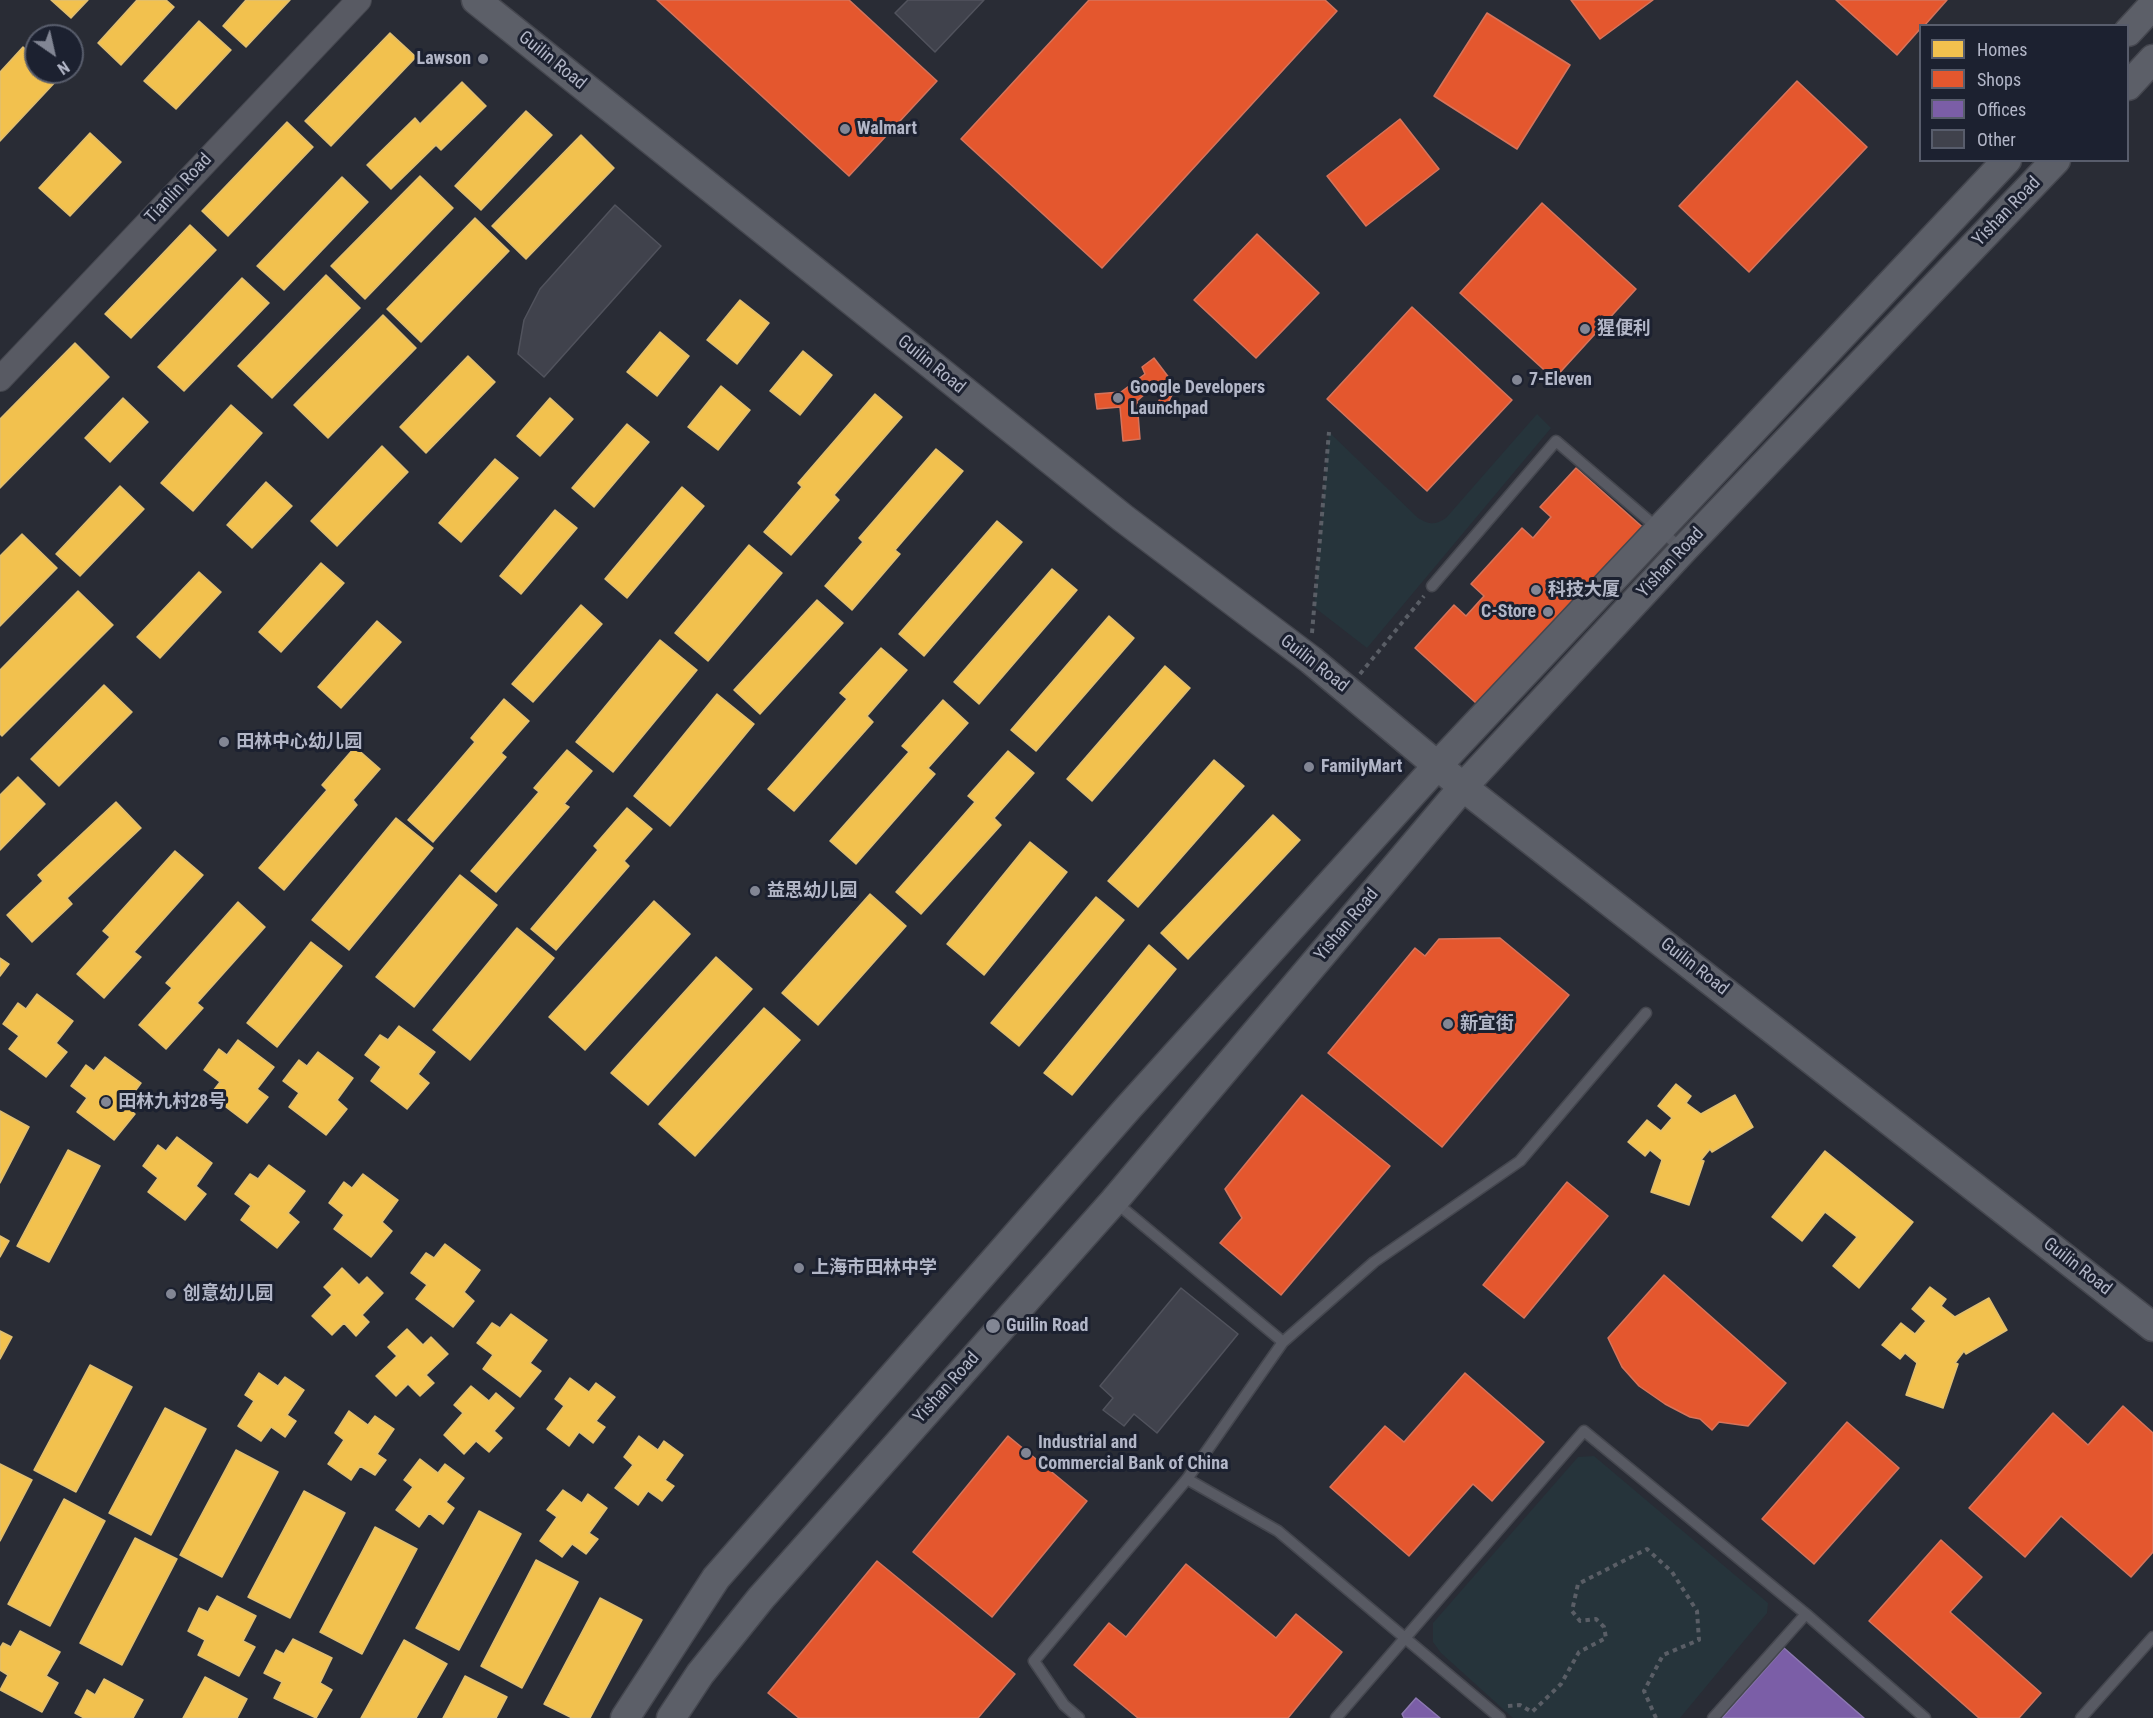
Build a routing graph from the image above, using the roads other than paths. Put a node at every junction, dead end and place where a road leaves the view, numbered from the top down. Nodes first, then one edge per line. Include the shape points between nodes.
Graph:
1 (358, 0) edge
2 (477, 0) edge
3 (2153, 5) edge
4 (2129, 30) edge
5 (2153, 59) edge
6 (2129, 84) edge
7 (2005, 162) edge
8 (2054, 162) edge
9 (0, 379) edge
10 (1659, 529) junction
11 (1683, 550) junction
12 (1432, 586) road end
13 (1437, 766) junction
14 (1463, 787) junction
15 (1646, 1012) dead end
16 (1114, 1201) junction
17 (2153, 1327) edge
18 (1283, 1341) junction
19 (1187, 1479) junction
20 (1806, 1614) junction
21 (1406, 1637) junction
22 (2153, 1637) edge
23 (625, 1718) edge
24 (671, 1718) edge
25 (1079, 1718) edge
26 (1336, 1718) edge
27 (1500, 1718) edge
28 (1713, 1718) edge
29 (1925, 1718) edge
30 (2081, 1718) edge

1 - 9 street, Tianlin Road
2 - 13 main road, Guilin Road via 1123,518 1311,660
3 - 4 main road
5 - 6 main road
7 - 10 main road, Yishan Road
8 - 11 main road, Yishan Road
10 - 11 lane
10 - 12 lane via 1556,441
10 - 13 main road, Yishan Road
11 - 14 main road, Yishan Road
13 - 14 main road, Guilin Road
13 - 23 main road, Yishan Road via 1128,1108 716,1578
14 - 16 main road, Yishan Road
14 - 17 main road, Guilin Road
15 - 18 lane via 1520,1161 1374,1262
16 - 18 lane
16 - 24 main road, Yishan Road via 761,1598 700,1674
18 - 19 lane
19 - 21 lane via 1278,1531
19 - 25 lane via 1034,1661 1064,1705
20 - 21 lane via 1584,1431
20 - 28 lane
20 - 29 lane
21 - 26 lane
21 - 27 lane
22 - 30 lane

